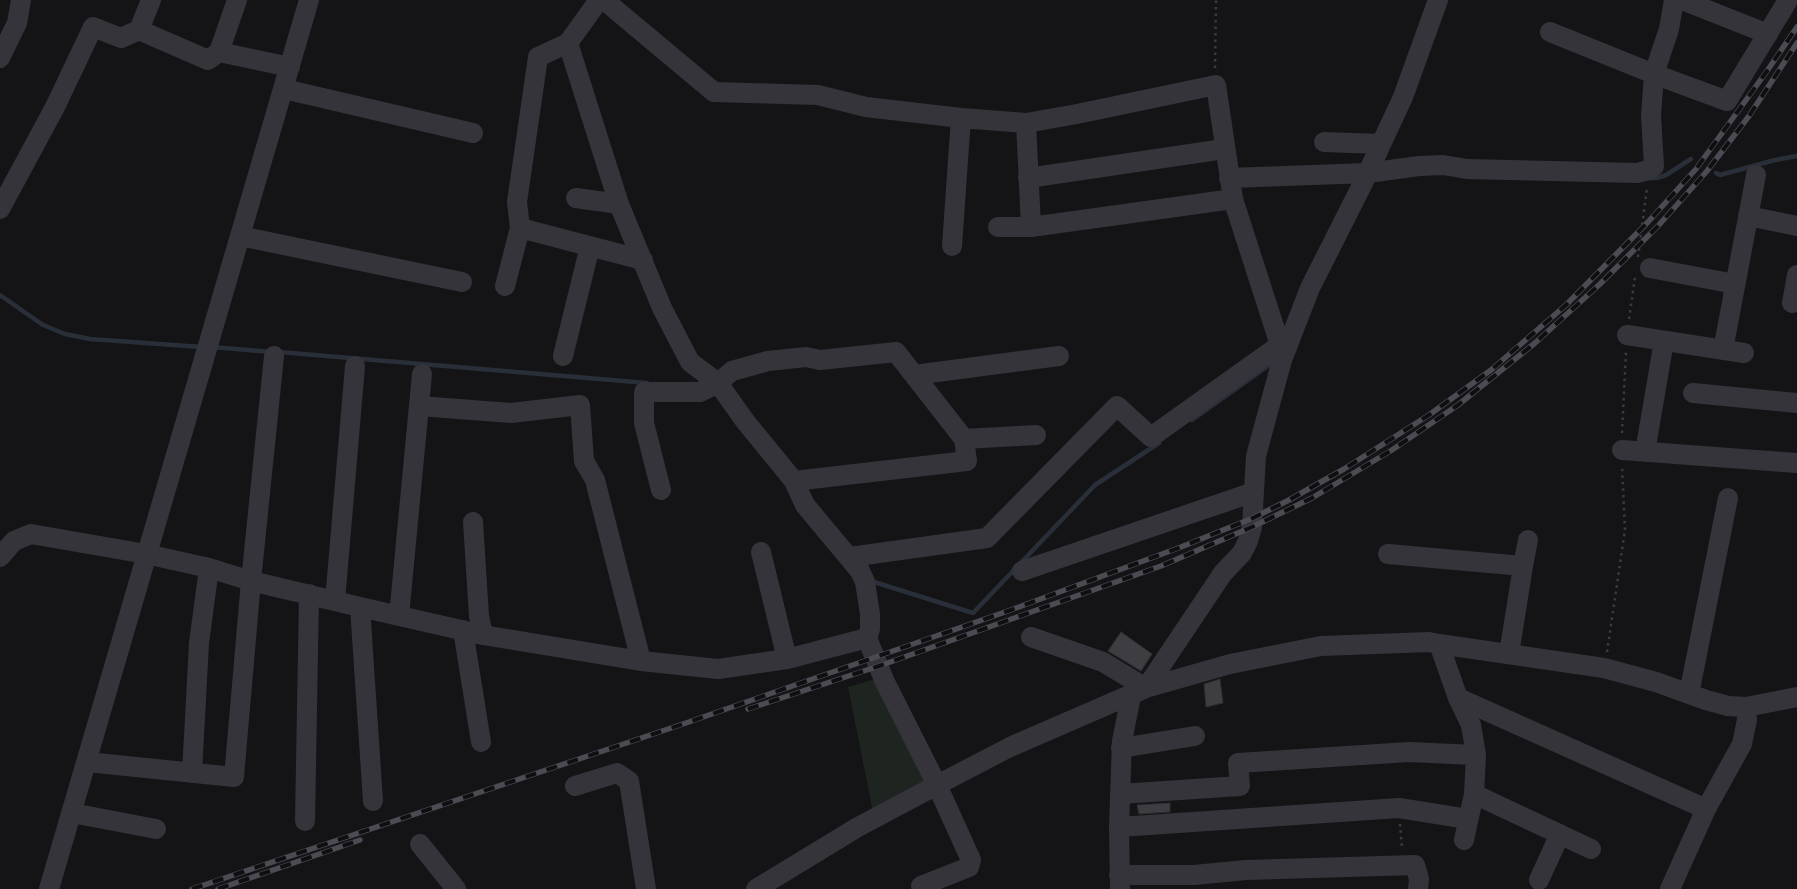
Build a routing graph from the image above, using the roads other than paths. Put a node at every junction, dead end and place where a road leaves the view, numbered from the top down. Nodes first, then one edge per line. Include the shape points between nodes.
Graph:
1 (20, 0) edge
2 (151, 0) edge
3 (237, 0) edge
4 (309, 0) edge
5 (1438, 0) edge
6 (1674, 0) edge
7 (1682, 0) edge
8 (1788, 0) edge
9 (594, 2) edge
10 (139, 30) junction
11 (1550, 32) dead end
12 (1768, 34) junction
13 (568, 43) junction
14 (219, 52) junction
15 (0, 58) edge
16 (290, 67) junction
17 (1654, 74) junction
18 (284, 89) junction
19 (961, 118) junction
20 (1026, 123) junction
21 (473, 133) dead end
22 (1324, 142) dead end
23 (1381, 144) junction
24 (1224, 149) junction
25 (1368, 173) junction
26 (1756, 175) dead end
27 (1028, 178) junction
28 (1229, 178) junction
29 (576, 198) dead end
30 (1233, 199) junction
31 (619, 204) junction
32 (0, 210) edge
33 (1748, 216) junction
34 (998, 226) dead end
35 (1797, 226) edge
36 (1031, 227) junction
37 (520, 228) junction
38 (240, 236) junction
39 (590, 246) junction
40 (952, 246) dead end
41 (643, 260) junction
42 (1641, 268) road end
43 (1797, 275) edge
44 (462, 282) dead end
45 (1735, 284) junction
46 (505, 286) dead end
47 (1792, 303) dead end
48 (1627, 335) road end
49 (1664, 340) junction
50 (1723, 350) junction
51 (1283, 351) junction
52 (1744, 353) dead end
53 (274, 356) dead end
54 (563, 356) dead end
55 (1059, 356) dead end
56 (355, 366) dead end
57 (422, 374) dead end
58 (914, 375) junction
59 (712, 386) junction
60 (1693, 393) dead end
61 (1797, 403) edge
62 (419, 406) junction
63 (1036, 435) dead end
64 (964, 439) junction
65 (1622, 450) road end
66 (1645, 452) junction
67 (1797, 462) edge
68 (794, 481) junction
69 (661, 490) dead end
70 (1254, 492) junction
71 (1728, 498) dead end
72 (472, 522) dead end
73 (1528, 540) dead end
74 (761, 552) dead end
75 (146, 554) junction
76 (1388, 554) dead end
77 (0, 557) edge
78 (1524, 566) junction
79 (208, 568) junction
80 (858, 570) junction
81 (1022, 571) dead end
82 (251, 581) junction
83 (309, 594) junction
84 (335, 601) junction
85 (360, 607) junction
86 (399, 616) junction
87 (463, 630) junction
88 (483, 635) junction
89 (1031, 637) dead end
90 (867, 638) junction
91 (1439, 644) junction
92 (1509, 654) junction
93 (787, 658) junction
94 (640, 662) junction
95 (1138, 692) junction
96 (1688, 694) junction
97 (1797, 697) edge
98 (1458, 698) junction
99 (1746, 707) junction
100 (1195, 736) dead end
101 (481, 742) dead end
102 (1122, 748) junction
103 (1476, 754) junction
104 (87, 762) junction
105 (192, 773) junction
106 (937, 785) junction
107 (575, 786) dead end
108 (1120, 794) junction
109 (1474, 794) junction
110 (372, 801) dead end
111 (1706, 809) junction
112 (72, 812) junction
113 (1468, 819) junction
114 (305, 822) dead end
115 (1118, 827) junction
116 (156, 829) dead end
117 (1560, 834) junction
118 (1464, 840) dead end
119 (420, 844) dead end
120 (1591, 849) dead end
121 (1539, 880) dead end
122 (1119, 882) edge
123 (780, 883) edge
124 (945, 883) edge
125 (921, 886) dead end
126 (49, 889) edge
127 (456, 889) edge
128 (646, 889) edge
129 (756, 889) edge
130 (1418, 889) edge
131 (1670, 889) edge

1 - 15 street via 17,23
2 - 10 street
3 - 14 street
4 - 16 street
5 - 23 street via 1403,96
6 - 17 street
7 - 12 street
8 - 12 street
9 - 13 street
9 - 19 street via 714,92 818,95 866,107
10 - 14 street via 208,60
10 - 32 street via 121,38 93,27
11 - 17 street
12 - 17 street via 1727,102
13 - 31 street
13 - 37 street via 538,57 517,202
14 - 16 street
16 - 18 street
17 - 25 street via 1651,116 1654,166 1650,170 1637,173 1497,170 1443,165
18 - 21 street
18 - 38 street
19 - 20 street
19 - 40 street
20 - 24 street via 1216,85
20 - 27 street
22 - 23 street
23 - 25 street
24 - 27 street
24 - 28 street
25 - 28 street
25 - 51 street via 1310,288
26 - 33 street
27 - 36 street
28 - 30 street
29 - 31 street
30 - 36 street
30 - 51 street
31 - 41 street
33 - 35 street
33 - 45 street
34 - 36 street
37 - 39 street
37 - 46 street
38 - 44 street
38 - 75 street
39 - 41 street
39 - 54 street
41 - 59 street via 662,308 690,362
42 - 45 street
43 - 47 street
45 - 50 street
48 - 49 street
49 - 50 street
49 - 66 street
50 - 52 street
51 - 70 street via 1256,456
51 - 80 street via 1151,437 1117,406 987,538
53 - 82 street
55 - 58 street
56 - 84 street
57 - 62 street
58 - 59 street via 896,352 820,360 806,357 768,361 732,371
58 - 64 street
59 - 68 street
59 - 69 street via 700,392 644,392 644,423
60 - 61 street
62 - 86 street
62 - 94 street via 511,412 580,405 584,461 595,480
63 - 64 street
64 - 68 street via 967,461
65 - 66 street
66 - 67 street
68 - 80 street via 805,505
70 - 81 street
70 - 95 street via 1252,528 1242,552 1223,573
71 - 96 street
72 - 88 street
73 - 78 street
74 - 93 street
75 - 77 street via 31,534 14,541
75 - 79 street
75 - 104 street
76 - 78 street
78 - 92 street
79 - 82 street
79 - 105 street via 199,643
80 - 90 street via 870,614
82 - 83 street
82 - 105 street via 234,777
83 - 84 street
83 - 114 street
84 - 85 street
85 - 86 street
85 - 110 street
86 - 87 street
87 - 88 street
87 - 101 street
88 - 94 street
89 - 95 street via 1103,662
90 - 93 street
90 - 106 street via 885,682
91 - 92 street
91 - 95 street via 1321,646 1230,664
91 - 98 street
92 - 96 street via 1604,668
93 - 94 street via 718,668
95 - 102 street
95 - 106 street via 1010,747
96 - 99 street via 1728,706
97 - 99 street
98 - 103 street via 1471,725
98 - 111 street
99 - 111 street via 1742,744
100 - 102 street
102 - 108 street
103 - 108 street via 1409,752 1238,763 1240,786
103 - 109 street
104 - 105 street
104 - 112 street
106 - 123 street via 858,827
106 - 124 street via 971,860 969,867
107 - 128 street via 617,773 629,781
108 - 115 street
109 - 113 street
109 - 117 street
111 - 131 street
112 - 116 street
112 - 126 street
113 - 115 street via 1399,808
113 - 118 street
115 - 122 street
117 - 120 street
117 - 121 street
119 - 127 street
122 - 130 street via 1246,870 1415,865
123 - 129 street
124 - 125 street

